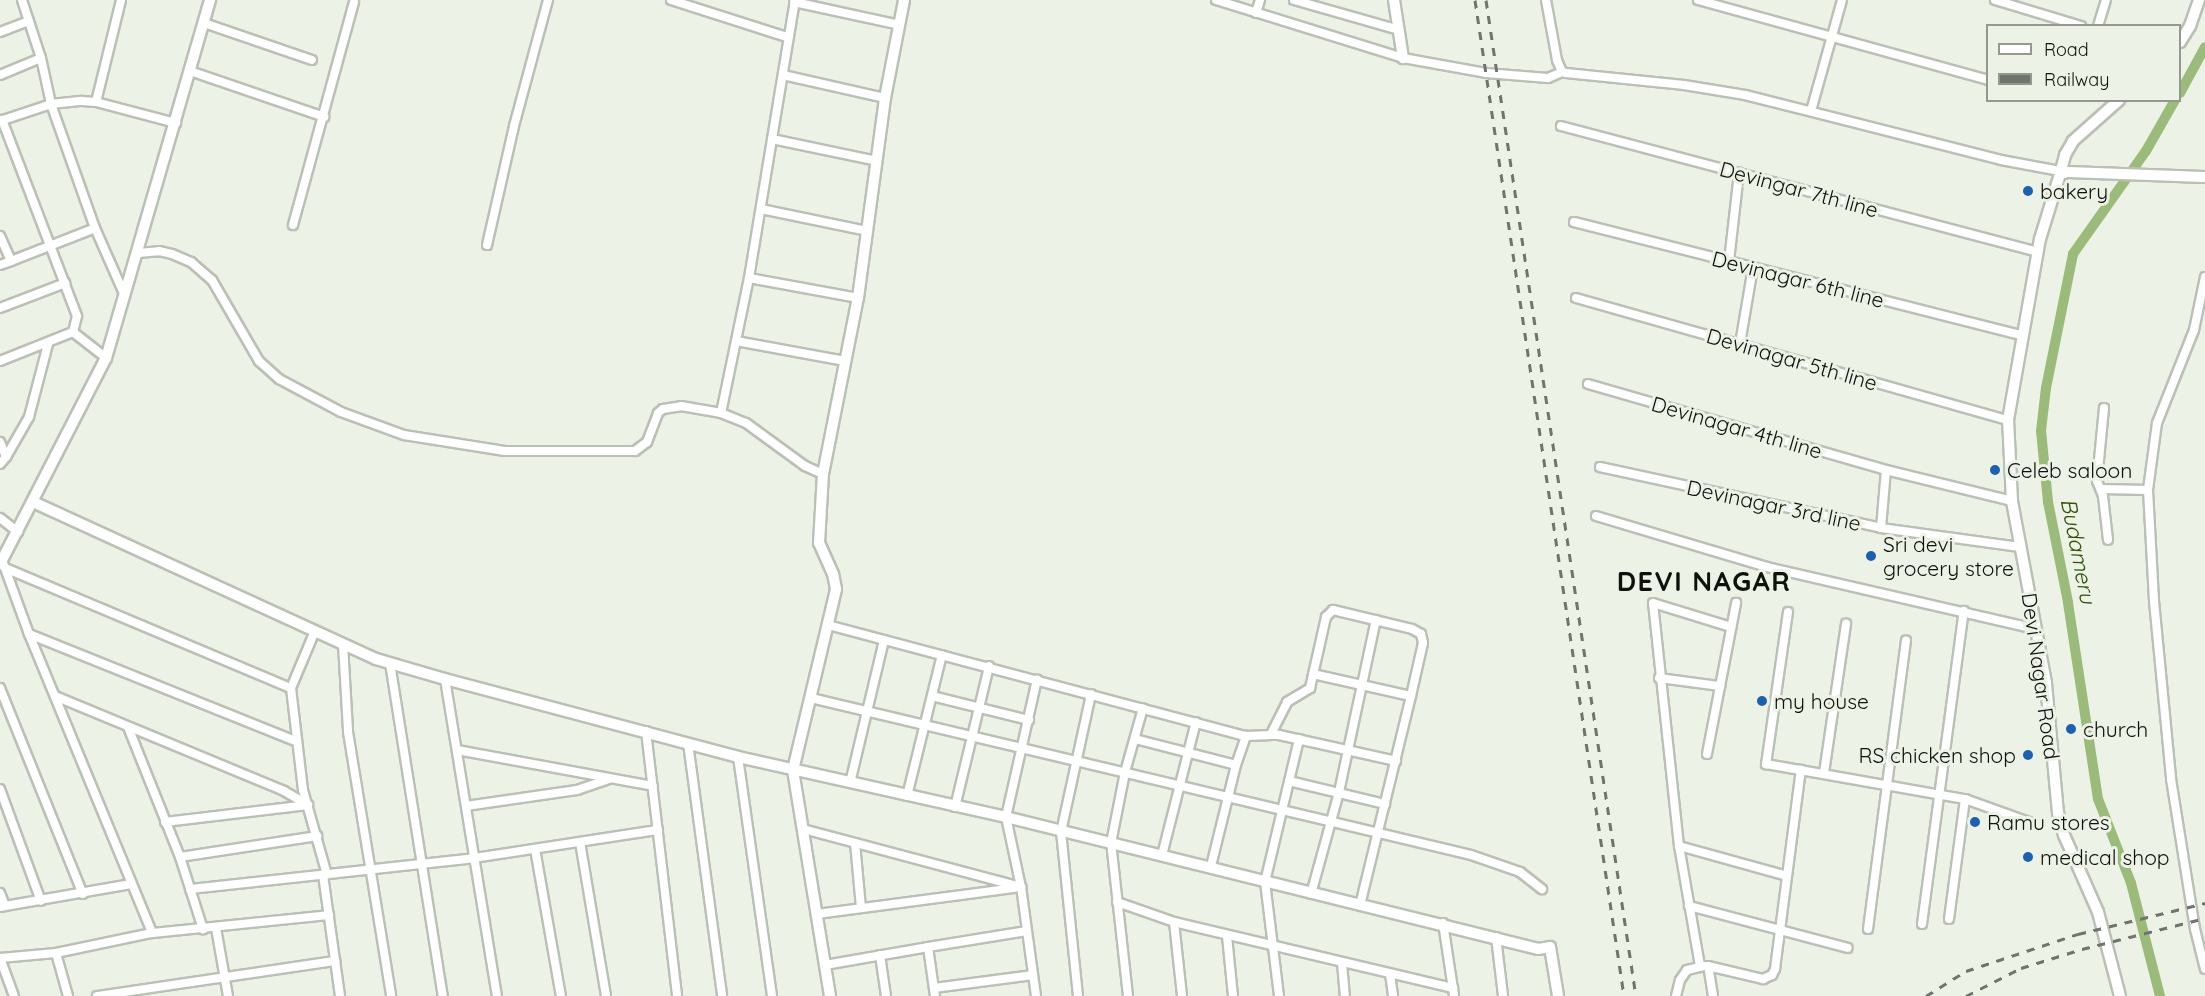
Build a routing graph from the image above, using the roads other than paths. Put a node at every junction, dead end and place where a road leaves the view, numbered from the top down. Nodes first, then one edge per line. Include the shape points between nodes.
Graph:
1 (22, 0) edge
2 (121, 0) edge
3 (210, 0) edge
4 (548, 0) edge
5 (671, 0) edge
6 (904, 0) edge
7 (1216, 0) edge
8 (1260, 0) edge
9 (1294, 0) edge
10 (1394, 0) edge
11 (1546, 0) edge
12 (1698, 0) edge
13 (1842, 0) edge
14 (1995, 0) edge
15 (2106, 0) edge
16 (2199, 0) edge
17 (794, 1) edge
18 (354, 2) dead end
19 (1256, 13) junction
20 (29, 21) junction
21 (204, 23) junction
22 (2074, 24) edge
23 (2099, 24) edge
24 (900, 25) junction
25 (1399, 30) junction
26 (0, 32) edge
27 (788, 37) junction
28 (1832, 37) junction
29 (2181, 40) edge
30 (41, 58) junction
31 (1403, 58) junction
32 (312, 60) dead end
33 (190, 71) junction
34 (1566, 73) junction
35 (0, 75) edge
36 (783, 75) junction
37 (1986, 79) edge
38 (885, 98) junction
39 (96, 102) junction
40 (2117, 102) edge
41 (51, 104) junction
42 (1811, 111) junction
43 (324, 117) junction
44 (1, 121) edge
45 (176, 123) junction
46 (1561, 126) dead end
47 (772, 139) junction
48 (877, 161) junction
49 (2061, 172) junction
50 (1739, 173) junction
51 (2205, 177) edge
52 (761, 209) junction
53 (1574, 222) dead end
54 (292, 225) dead end
55 (95, 228) junction
56 (867, 231) junction
57 (0, 236) edge
58 (488, 245) dead end
59 (50, 246) junction
60 (2038, 252) junction
61 (138, 253) junction
62 (11, 261) junction
63 (1729, 261) junction
64 (0, 265) edge
65 (1753, 267) junction
66 (2205, 277) edge
67 (749, 278) junction
68 (65, 283) junction
69 (125, 296) junction
70 (858, 298) junction
71 (1576, 298) dead end
72 (0, 308) edge
73 (73, 332) junction
74 (2022, 335) junction
75 (736, 340) junction
76 (48, 344) junction
77 (1740, 345) junction
78 (106, 358) junction
79 (0, 361) edge
80 (844, 361) junction
81 (1588, 384) dead end
82 (2104, 408) dead end
83 (721, 414) junction
84 (2008, 420) junction
85 (0, 442) edge
86 (3, 460) edge
87 (1600, 467) dead end
88 (1886, 470) junction
89 (823, 474) junction
90 (2101, 489) junction
91 (2148, 490) junction
92 (2012, 501) junction
93 (33, 502) junction
94 (1596, 516) dead end
95 (0, 518) edge
96 (1881, 528) junction
97 (18, 532) junction
98 (2108, 540) dead end
99 (2020, 547) junction
100 (2, 564) edge
101 (1736, 603) dead end
102 (1964, 611) junction
103 (1788, 612) dead end
104 (1376, 620) junction
105 (1846, 624) dead end
106 (828, 625) junction
107 (1731, 627) junction
108 (2036, 630) junction
109 (315, 631) junction
110 (29, 634) junction
111 (884, 640) junction
112 (1906, 640) dead end
113 (343, 644) junction
114 (942, 655) junction
115 (390, 663) junction
116 (989, 666) junction
117 (1314, 674) junction
118 (1659, 678) junction
119 (1037, 679) junction
120 (445, 680) junction
121 (1362, 684) junction
122 (1720, 686) junction
123 (291, 687) junction
124 (0, 689) edge
125 (1091, 694) junction
126 (55, 696) junction
127 (932, 696) junction
128 (1411, 696) junction
129 (812, 698) junction
130 (979, 708) junction
131 (1143, 708) junction
132 (867, 713) junction
133 (1029, 720) junction
134 (1196, 722) junction
135 (128, 726) junction
136 (924, 726) junction
137 (646, 731) junction
138 (1271, 734) junction
139 (1246, 736) junction
140 (972, 738) junction
141 (1135, 739) junction
142 (1299, 739) junction
143 (297, 742) junction
144 (688, 743) junction
145 (1024, 747) junction
146 (456, 750) junction
147 (1347, 750) junction
148 (1188, 754) junction
149 (1707, 754) dead end
150 (738, 757) junction
151 (1076, 761) junction
152 (1396, 761) junction
153 (1236, 765) junction
154 (794, 770) junction
155 (1801, 770) junction
156 (1125, 772) junction
157 (1824, 773) junction
158 (611, 778) junction
159 (1289, 781) junction
160 (850, 783) junction
161 (1180, 784) junction
162 (1887, 784) junction
163 (653, 786) junction
164 (0, 789) edge
165 (1339, 792) junction
166 (1940, 795) junction
167 (907, 796) junction
168 (1227, 796) junction
169 (1965, 799) junction
170 (1385, 804) junction
171 (308, 805) junction
172 (466, 806) junction
173 (955, 807) junction
174 (1283, 810) junction
175 (1006, 817) junction
176 (165, 822) junction
177 (1330, 822) junction
178 (2029, 822) dead end
179 (803, 829) junction
180 (658, 830) junction
181 (1061, 832) junction
182 (1378, 832) junction
183 (316, 836) junction
184 (580, 842) junction
185 (855, 843) junction
186 (1111, 843) junction
187 (1679, 846) junction
188 (535, 849) junction
189 (1162, 855) junction
190 (180, 857) junction
191 (474, 858) junction
192 (422, 864) junction
193 (1211, 866) junction
194 (371, 870) junction
195 (326, 875) junction
196 (1787, 876) junction
197 (1265, 882) junction
198 (131, 884) junction
199 (1022, 887) junction
200 (190, 889) junction
201 (1542, 889) dead end
202 (0, 893) edge
203 (83, 894) junction
204 (1311, 894) junction
205 (41, 901) junction
206 (1118, 902) junction
207 (1360, 905) junction
208 (1689, 906) junction
209 (2, 907) edge
210 (861, 908) junction
211 (817, 914) junction
212 (329, 915) junction
213 (1949, 919) dead end
214 (1174, 922) junction
215 (1443, 924) junction
216 (1922, 924) dead end
217 (216, 928) junction
218 (203, 929) junction
219 (1868, 929) dead end
220 (1779, 930) junction
221 (1027, 931) junction
222 (152, 933) junction
223 (1227, 936) junction
224 (1496, 937) junction
225 (1273, 946) junction
226 (928, 947) junction
227 (1848, 948) dead end
228 (56, 953) junction
229 (880, 955) junction
230 (0, 958) edge
231 (335, 961) junction
232 (1342, 963) junction
233 (825, 965) junction
234 (1704, 966) junction
235 (2205, 969) edge
236 (1390, 974) junction
237 (1033, 975) junction
238 (225, 978) junction
239 (935, 992) edge
240 (1453, 992) edge
241 (14, 996) edge
242 (68, 996) edge
243 (97, 996) edge
244 (228, 996) edge
245 (340, 996) edge
246 (391, 996) edge
247 (443, 996) edge
248 (497, 996) edge
249 (561, 996) edge
250 (606, 996) edge
251 (677, 996) edge
252 (722, 996) edge
253 (772, 996) edge
254 (830, 996) edge
255 (886, 996) edge
256 (1036, 996) edge
257 (1078, 996) edge
258 (1128, 996) edge
259 (1182, 996) edge
260 (1233, 996) edge
261 (1280, 996) edge
262 (1345, 996) edge
263 (1392, 996) edge
264 (1503, 996) edge
265 (1558, 996) edge
266 (1676, 996) edge
267 (1713, 996) edge
268 (2120, 996) edge

1 - 20 street
2 - 39 street
3 - 21 street
4 - 58 street via 514,126
5 - 27 street
6 - 24 street
7 - 19 street
8 - 19 street
9 - 25 street
10 - 25 street
11 - 34 street via 1557,60
12 - 28 street
13 - 28 street
14 - 22 street
15 - 23 street
16 - 29 street
17 - 24 street
17 - 27 street
18 - 43 street
19 - 31 street
20 - 26 street
20 - 30 street
21 - 32 street
21 - 33 street
24 - 38 street
25 - 31 street
27 - 36 street
28 - 37 street
28 - 42 street
30 - 35 street
30 - 41 street
31 - 34 street via 1486,73 1548,78
33 - 43 street
33 - 45 street
34 - 42 street via 1684,85
36 - 38 street
36 - 47 street
38 - 48 street
39 - 41 street
39 - 45 street
40 - 49 street, Devi Nagar Road via 2073,141
41 - 44 street
41 - 55 street
42 - 49 street
43 - 54 street
44 - 59 street
45 - 61 street
46 - 50 street, Devingar 7th line
47 - 48 street
47 - 52 street
48 - 56 street
49 - 51 street
49 - 60 street, Devi Nagar Road
50 - 60 street, Devingar 7th line
50 - 63 street
52 - 56 street
52 - 67 street
53 - 63 street, Devinagar 6th line
55 - 59 street
55 - 69 street
56 - 70 street
57 - 62 street
59 - 62 street
59 - 68 street
60 - 74 street, Devi Nagar Road
61 - 69 street
61 - 83 street via 172,254 191,262 212,280 259,361 279,379 342,412 404,435 505,451 635,451 647,442 663,409 681,406
62 - 64 street
63 - 65 street, Devinagar 6th line
65 - 74 street, Devinagar 6th line
65 - 77 street
66 - 91 street via 2194,330 2157,423
67 - 70 street
67 - 75 street
68 - 72 street
68 - 73 street via 77,316
69 - 78 street
70 - 80 street
71 - 77 street, Devinagar 5th line
73 - 76 street
73 - 78 street
74 - 84 street, Devi Nagar Road
75 - 80 street
75 - 83 street
76 - 79 street
76 - 86 street via 29,417
77 - 84 street, Devinagar 5th line
78 - 93 street
80 - 89 street via 840,399
81 - 88 street, Devinagar 4th line
82 - 90 street via 2097,459
83 - 89 street via 760,431 805,466
84 - 92 street, Devi Nagar Road
85 - 86 street
87 - 96 street, Devinagar 3rd line
88 - 92 street, Devinagar 4th line
88 - 96 street
89 - 106 street via 819,543 836,589
90 - 91 street
90 - 98 street
91 - 235 street via 2171,779
92 - 99 street, Devi Nagar Road
93 - 97 street
93 - 109 street
94 - 102 street via 1767,567
95 - 97 street
96 - 99 street, Devinagar 3rd line
97 - 100 street
99 - 108 street, Devi Nagar Road
100 - 110 street
100 - 123 street
101 - 107 street
102 - 108 street
102 - 166 street
103 - 155 street via 1766,764
104 - 117 street via 1337,610 1329,613
104 - 121 street
104 - 128 street via 1421,634 1423,643
105 - 157 street
106 - 111 street
106 - 129 street
107 - 118 street via 1653,603
107 - 122 street
108 - 268 street, Devi Nagar Road via 2052,726 2058,813 2098,912
109 - 113 street
109 - 123 street
110 - 126 street
110 - 143 street
111 - 114 street
111 - 132 street
112 - 162 street
113 - 115 street
113 - 194 street via 348,732
114 - 116 street
114 - 127 street
115 - 120 street
115 - 192 street
116 - 119 street
116 - 130 street
117 - 121 street
117 - 138 street via 1310,688 1287,702
118 - 122 street
118 - 187 street
119 - 125 street
119 - 133 street
120 - 137 street
120 - 146 street
121 - 128 street
121 - 147 street
122 - 149 street
123 - 143 street
124 - 203 street
125 - 131 street
125 - 151 street
126 - 135 street
126 - 198 street
127 - 130 street
127 - 136 street
128 - 152 street
129 - 132 street
129 - 154 street
130 - 133 street
130 - 140 street
131 - 134 street
131 - 141 street
132 - 136 street
132 - 160 street
133 - 145 street
134 - 139 street
134 - 148 street
135 - 171 street via 284,791
135 - 176 street
136 - 140 street
136 - 167 street
137 - 144 street
137 - 163 street
138 - 139 street
138 - 142 street
139 - 153 street
140 - 145 street
140 - 173 street
141 - 148 street
141 - 156 street
142 - 147 street
142 - 159 street
143 - 171 street
144 - 150 street
144 - 252 street
145 - 151 street
145 - 175 street
146 - 158 street
146 - 172 street
147 - 152 street
147 - 165 street
148 - 153 street
148 - 161 street
150 - 154 street
150 - 253 street
151 - 156 street
151 - 181 street
152 - 170 street
153 - 168 street
154 - 160 street
154 - 179 street
155 - 157 street
155 - 196 street
156 - 161 street
156 - 186 street
157 - 162 street
158 - 163 street
158 - 172 street via 577,790
159 - 165 street
159 - 174 street
160 - 167 street
161 - 168 street
161 - 189 street
162 - 166 street
162 - 219 street
163 - 180 street
164 - 205 street
165 - 170 street
165 - 177 street
166 - 169 street
166 - 216 street
167 - 173 street
168 - 174 street
168 - 193 street
169 - 178 street
169 - 213 street
170 - 182 street
171 - 176 street
171 - 183 street
172 - 191 street
173 - 175 street
174 - 177 street
174 - 197 street
175 - 181 street
175 - 199 street
176 - 190 street
177 - 182 street
177 - 204 street
179 - 185 street
179 - 211 street
180 - 184 street
180 - 251 street
181 - 186 street
181 - 257 street
182 - 201 street via 1512,869
182 - 207 street
183 - 190 street
183 - 195 street
184 - 188 street
184 - 250 street
185 - 199 street
185 - 210 street
186 - 189 street
186 - 206 street
187 - 196 street
187 - 208 street
188 - 191 street
188 - 249 street
189 - 193 street
190 - 200 street
191 - 192 street
191 - 248 street
192 - 194 street
192 - 247 street
193 - 197 street
194 - 195 street
194 - 246 street
195 - 200 street
195 - 212 street
196 - 220 street
197 - 204 street
197 - 225 street
198 - 203 street
198 - 222 street
199 - 210 street
199 - 221 street
200 - 218 street
202 - 209 street
203 - 205 street
204 - 207 street
205 - 209 street
206 - 214 street
206 - 258 street
207 - 215 street
208 - 220 street
208 - 234 street
210 - 211 street
211 - 233 street
212 - 217 street
212 - 231 street
214 - 223 street
214 - 259 street
215 - 224 street
215 - 240 street
217 - 218 street
217 - 238 street
218 - 222 street
220 - 227 street
220 - 234 street via 1775,969 1769,978
221 - 226 street
221 - 237 street
222 - 228 street
223 - 225 street
223 - 260 street
224 - 264 street
224 - 265 street via 1538,949 1550,947
225 - 232 street
225 - 261 street
226 - 229 street
226 - 239 street
228 - 230 street
228 - 242 street
229 - 233 street
229 - 255 street
230 - 241 street
231 - 238 street
231 - 245 street
232 - 236 street
232 - 262 street
233 - 254 street
234 - 266 street via 1687,970
234 - 267 street
236 - 240 street
236 - 263 street
237 - 239 street
237 - 256 street
238 - 243 street
238 - 244 street

